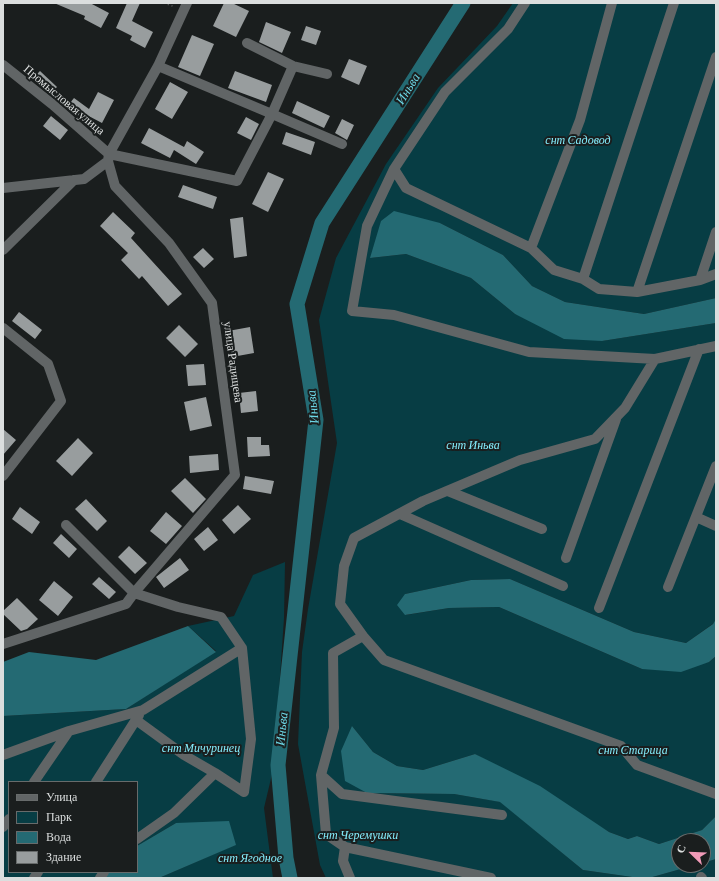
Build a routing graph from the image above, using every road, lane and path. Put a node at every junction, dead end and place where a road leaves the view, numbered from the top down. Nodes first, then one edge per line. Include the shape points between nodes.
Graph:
1 (164, 3) edge
2 (525, 3) edge
3 (612, 3) edge
4 (674, 3) edge
5 (186, 6) edge
6 (247, 43) dead end
7 (716, 57) edge
8 (3, 65) edge
9 (158, 66) junction
10 (293, 66) junction
11 (327, 74) dead end
12 (272, 114) junction
13 (342, 144) dead end
14 (108, 157) junction
15 (394, 169) junction
16 (74, 180) junction
17 (3, 188) edge
18 (716, 232) edge
19 (531, 248) junction
20 (3, 250) edge
21 (716, 274) edge
22 (583, 279) junction
23 (700, 280) junction
24 (637, 292) junction
25 (3, 328) edge
26 (716, 346) edge
27 (700, 349) junction
28 (655, 359) junction
29 (617, 416) junction
30 (716, 466) edge
31 (3, 476) edge
32 (448, 491) junction
33 (400, 514) junction
34 (696, 517) junction
35 (66, 524) dead end
36 (716, 526) edge
37 (542, 530) dead end
38 (566, 558) dead end
39 (563, 586) dead end
40 (668, 587) dead end
41 (134, 593) junction
42 (599, 608) dead end
43 (363, 636) junction
44 (3, 644) edge
45 (242, 648) junction
46 (143, 710) junction
47 (136, 720) junction
48 (69, 731) junction
49 (3, 755) edge
50 (215, 773) junction
51 (321, 775) junction
52 (35, 781) edge
53 (97, 781) edge
54 (716, 794) edge
55 (502, 815) dead end
56 (138, 838) edge
57 (345, 847) junction
58 (350, 878) edge
59 (491, 878) edge

1 - 5 path
2 - 15 street via 508,29 445,92
3 - 19 street via 580,120
4 - 22 street
5 - 9 street
6 - 10 street
7 - 24 street
8 - 14 street, Промысловая улица via 52,104
9 - 12 street
9 - 14 street
10 - 11 street
10 - 12 street
12 - 13 street
12 - 14 street via 237,181
14 - 16 street via 84,179
14 - 41 street, улица Радищева via 115,186 169,242 212,303 234,475
15 - 19 street via 406,188
15 - 28 street via 367,226 352,311 394,315 528,352
16 - 17 street
16 - 20 street
18 - 23 street
19 - 22 street via 554,270
21 - 23 street
22 - 24 street via 599,289
23 - 24 street
25 - 31 street via 48,364 61,401
26 - 27 street
27 - 28 street
27 - 42 street
28 - 29 street via 625,408
29 - 32 street via 595,439 520,460
29 - 38 street
30 - 34 street
32 - 33 street
32 - 37 street
33 - 39 street
33 - 43 street via 354,538 344,566 340,604
34 - 36 street
34 - 40 street
35 - 41 street
41 - 44 street, улица Радищева via 126,604
41 - 45 street via 221,617
43 - 51 street via 333,653 334,728
43 - 54 street via 384,660 621,746 637,765
45 - 46 street
45 - 50 street via 251,739 244,792
46 - 47 street
46 - 48 street
47 - 50 street via 184,755
47 - 53 street
48 - 49 street
48 - 52 street
50 - 56 street via 174,813
51 - 55 street via 342,794
51 - 57 street via 326,834
57 - 58 street via 343,861
57 - 59 street

